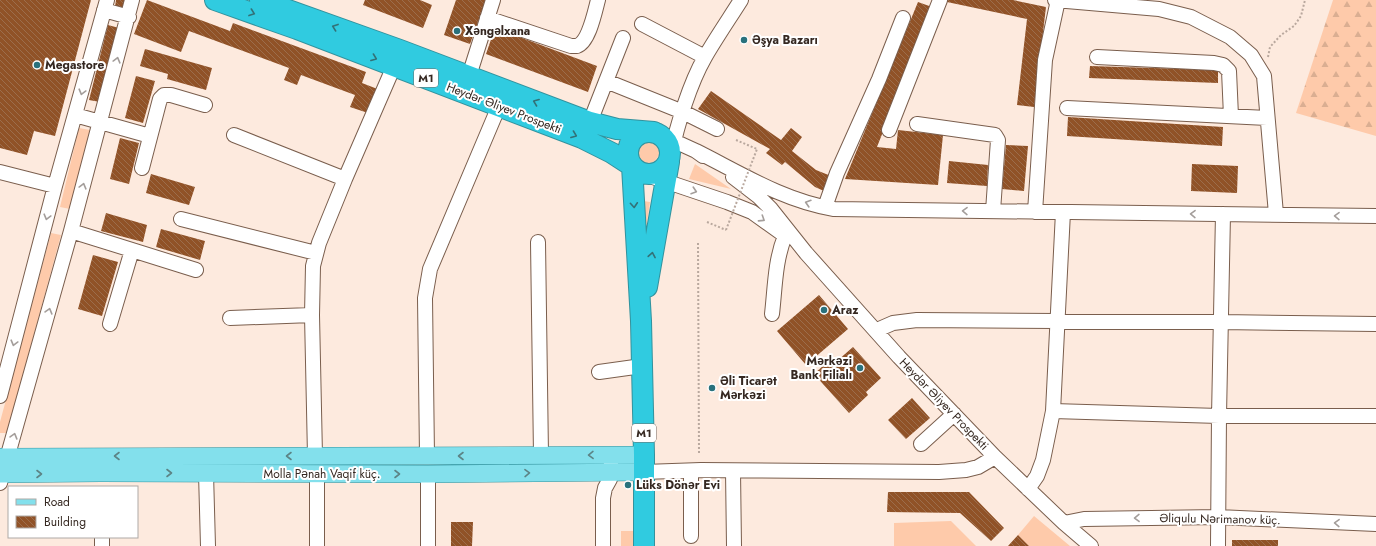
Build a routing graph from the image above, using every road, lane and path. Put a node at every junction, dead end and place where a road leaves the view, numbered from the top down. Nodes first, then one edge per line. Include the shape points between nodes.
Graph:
1 (132, 0) edge
2 (215, 0) edge
3 (260, 0) edge
4 (493, 0) edge
5 (598, 0) edge
6 (741, 0) edge
7 (940, 0) edge
8 (1057, 0) edge
9 (1305, 0) edge
10 (105, 5) edge
11 (1159, 5) edge
12 (129, 17) junction
13 (487, 18) junction
14 (903, 18) dead end
15 (642, 24) dead end
16 (622, 38) dead end
17 (705, 57) junction
18 (1097, 57) dead end
19 (394, 66) junction
20 (469, 76) junction
21 (1264, 76) junction
22 (606, 81) junction
23 (205, 105) dead end
24 (499, 106) junction
25 (1067, 108) dead end
26 (683, 112) junction
27 (75, 115) junction
28 (1231, 116) junction
29 (1267, 118) junction
30 (101, 122) junction
31 (590, 122) junction
32 (917, 124) dead end
33 (717, 129) dead end
34 (888, 130) dead end
35 (234, 135) dead end
36 (150, 136) junction
37 (736, 140) dead end
38 (666, 151) junction
39 (696, 151) junction
40 (142, 168) dead end
41 (638, 170) junction
42 (0, 172) edge
43 (345, 179) junction
44 (55, 186) junction
45 (825, 207) junction
46 (993, 211) junction
47 (1035, 212) junction
48 (1063, 212) junction
49 (1223, 214) junction
50 (1276, 214) junction
51 (1376, 216) edge
52 (181, 219) dead end
53 (707, 222) dead end
54 (71, 231) junction
55 (785, 236) junction
56 (538, 242) dead end
57 (698, 243) dead end
58 (132, 250) junction
59 (316, 253) junction
60 (806, 253) junction
61 (196, 270) dead end
62 (772, 314) dead end
63 (312, 315) junction
64 (230, 318) dead end
65 (1058, 320) junction
66 (641, 321) junction
67 (1221, 322) junction
68 (110, 324) dead end
69 (1376, 324) edge
70 (877, 330) junction
71 (642, 366) junction
72 (599, 372) dead end
73 (0, 396) edge
74 (1053, 411) junction
75 (954, 414) junction
76 (1219, 416) junction
77 (1376, 416) edge
78 (921, 444) dead end
79 (699, 453) dead end
80 (541, 455) junction
81 (611, 455) junction
82 (315, 456) junction
83 (427, 456) junction
84 (4, 457) edge
85 (995, 457) junction
86 (644, 464) junction
87 (691, 470) junction
88 (733, 471) junction
89 (612, 472) junction
90 (206, 473) junction
91 (317, 474) junction
92 (428, 474) junction
93 (1, 477) edge
94 (1028, 489) junction
95 (1218, 517) junction
96 (1064, 523) junction
97 (1376, 524) edge
98 (692, 536) dead end
99 (208, 546) edge
100 (317, 546) edge
101 (428, 546) edge
102 (603, 546) edge
103 (644, 546) edge
104 (734, 546) edge
105 (1091, 546) edge
106 (1218, 546) edge

1 - 12 street
2 -> 19 highway, Heydər Əliyev Prospekti / M1
20 -> 3 highway, Heydər Əliyev Prospekti / M1
4 - 13 street
5 - 13 street via 588,34 577,46 570,46
6 - 17 street
7 - 34 street
8 - 11 street
8 - 47 street via 1045,60
9 - 21 path via 1301,16 1294,26 1270,47
10 - 12 street
10 -> 27 street
11 - 21 street via 1191,17 1230,37 1251,55
30 -> 12 street
13 - 20 street
14 - 45 street
15 - 17 street
16 - 22 street
17 - 26 street
18 - 28 street via 1223,65 1229,71
19 - 24 highway, Heydər Əliyev Prospekti / M1
19 - 43 street
31 -> 20 highway, Heydər Əliyev Prospekti / M1
21 - 29 street
22 - 26 street
22 - 31 street
23 - 36 street via 164,95 160,99
24 -> 41 highway, Heydər Əliyev Prospekti / M1 via 582,138
24 - 83 street via 430,269 426,285
25 - 28 street
26 - 33 street
26 - 38 street
27 - 30 street
27 - 44 street
28 - 29 street
29 - 50 street
30 - 36 street
54 -> 30 street
31 - 38 highway, Heydər Əliyev Prospekti / M1 via 617,129
32 - 46 street via 995,135 998,140
35 - 43 street
36 - 40 street
37 - 53 path, bridge via 757,149 726,230
38 - 39 street, Heydər Əliyev Prospekti
38 - 41 highway via 665,168 659,173 651,175
38 - 41 highway via 647,132 633,138 627,152 628,159
38 -> 55 street, Heydər Əliyev Prospekti via 727,202 752,212
66 -> 38 highway
45 -> 39 street via 778,192
39 - 60 street, Heydər Əliyev Prospekti via 760,197
41 -> 66 highway
42 - 44 street
43 - 59 street
44 -> 73 street
46 -> 45 street
46 - 47 street
47 - 48 street
49 -> 48 street
48 - 65 street
49 - 50 street
49 - 67 street
51 -> 50 street
52 - 59 street
54 - 58 street
84 -> 54 street
55 - 60 street, Heydər Əliyev Prospekti
55 - 62 street via 780,248
56 - 80 street
57 - 79 path
58 - 61 street
58 - 68 street
59 - 63 street via 313,266
60 - 70 street, Heydər Əliyev Prospekti
63 - 64 street
63 - 82 street
65 - 67 street
65 - 70 street via 917,320 893,323
65 - 74 street
66 - 71 highway, M1
67 - 69 street
67 - 76 street
70 - 75 street, Heydər Əliyev Prospekti via 899,357
71 - 72 street
71 - 86 highway, M1
74 - 76 street
74 - 94 street via 1043,460 1037,476
75 - 78 street
75 - 85 street, Heydər Əliyev Prospekti
76 - 77 street
76 - 95 street
81 -> 80 main road, Molla Pənah Vaqif küç.
80 -> 83 main road, Molla Pənah Vaqif küç.
81 - 86 main road, Molla Pənah Vaqif küç.
81 - 89 street
82 - 83 main road, Molla Pənah Vaqif küç.
82 -> 84 main road, Molla Pənah Vaqif küç.
84 - 93 street
85 - 88 street via 978,467 939,472
85 - 94 street, Heydər Əliyev Prospekti
86 - 87 street
86 - 89 main road, Molla Pənah Vaqif küç.
86 - 103 highway, M1
87 - 88 street
87 - 98 street
88 - 104 street
92 -> 89 main road, Molla Pənah Vaqif küç.
89 - 102 street via 603,498
90 - 91 main road, Molla Pənah Vaqif küç.
93 -> 90 main road, Molla Pənah Vaqif küç.
90 - 99 street
91 -> 92 main road, Molla Pənah Vaqif küç.
91 - 100 street
92 - 101 street
94 - 96 street, Heydər Əliyev Prospekti
95 -> 96 street, Əliqulu Nərimanov küç. via 1084,519
97 -> 95 street, Əliqulu Nərimanov küç.
95 - 106 street
96 - 105 street, Heydər Əliyev Prospekti

